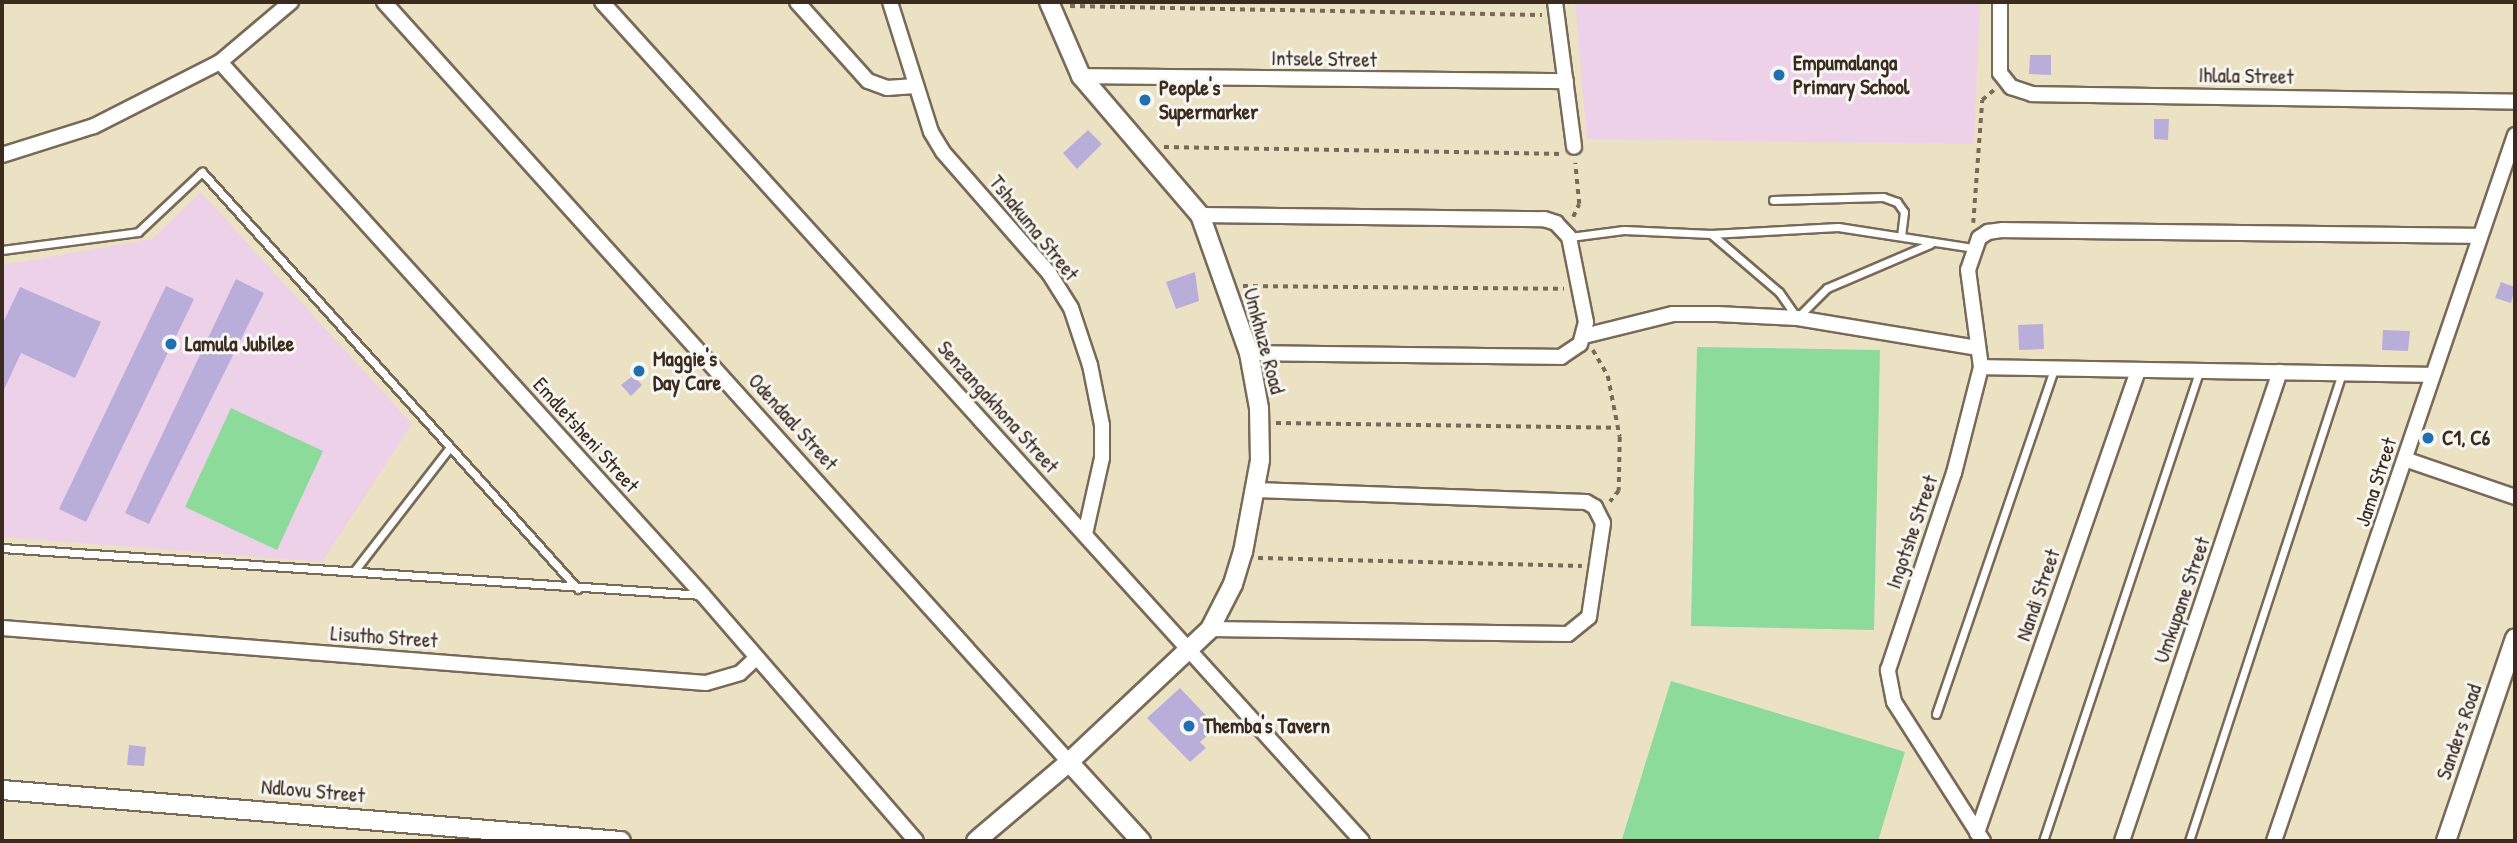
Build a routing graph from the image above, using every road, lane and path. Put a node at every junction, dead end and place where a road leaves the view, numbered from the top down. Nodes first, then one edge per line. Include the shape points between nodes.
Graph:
1 (291, 2) edge
2 (383, 2) edge
3 (602, 2) edge
4 (797, 2) edge
5 (890, 2) edge
6 (2000, 2) edge
7 (1050, 4) edge
8 (1556, 9) edge
9 (220, 62) junction
10 (1081, 76) junction
11 (1566, 81) junction
12 (2004, 81) junction
13 (915, 86) junction
14 (2515, 102) edge
15 (2515, 135) edge
16 (1574, 147) dead end
17 (1144, 149) junction
18 (2, 155) edge
19 (1773, 200) dead end
20 (1200, 215) junction
21 (1567, 234) junction
22 (1711, 234) junction
23 (1901, 236) junction
24 (2480, 236) junction
25 (1976, 243) junction
26 (1930, 244) junction
27 (2, 250) edge
28 (1227, 286) junction
29 (1581, 289) junction
30 (1797, 318) junction
31 (1584, 336) junction
32 (1978, 348) junction
33 (1249, 353) junction
34 (1981, 367) junction
35 (2054, 369) junction
36 (2138, 370) junction
37 (2200, 371) junction
38 (2280, 372) junction
39 (2342, 373) junction
40 (2431, 375) junction
41 (1259, 423) junction
42 (1619, 428) junction
43 (450, 447) junction
44 (2407, 460) junction
45 (1256, 490) junction
46 (2515, 497) edge
47 (1600, 514) junction
48 (1085, 534) junction
49 (2, 548) edge
50 (1241, 558) junction
51 (1597, 566) junction
52 (355, 570) junction
53 (578, 589) junction
54 (702, 595) junction
55 (2, 628) edge
56 (1210, 629) junction
57 (2515, 638) edge
58 (1190, 652) junction
59 (756, 658) junction
60 (1936, 714) dead end
61 (1069, 762) junction
62 (2, 790) edge
63 (1980, 837) edge
64 (545, 839) edge
65 (621, 841) edge
66 (916, 841) edge
67 (976, 841) edge
68 (1141, 841) edge
69 (1362, 841) edge
70 (2043, 841) edge
71 (2122, 841) edge
72 (2189, 841) edge
73 (2274, 841) edge
74 (2446, 841) edge

1 - 9 street
2 - 61 street, Odendaal Street
3 - 48 street, Senzangakhona Street
4 - 13 street via 868,81 887,88
5 - 13 street, Tshakuma Street
6 - 12 street
7 - 8 path
7 - 10 street, Umkhuze Road
8 - 11 street
9 - 18 street via 94,126
9 - 54 street, Emdletsheni Street
10 - 11 street, Intsele Street
10 - 17 street, Umkhuze Road
11 - 16 street
12 - 14 street, Ihlala Street via 2032,94
12 - 25 path via 1982,100 1973,224
13 - 48 street, Tshakuma Street via 943,152 1049,273 1071,308 1090,365 1104,446
15 - 24 street, Jama Street
17 - 20 street, Umkhuze Road
17 - 21 path via 1194,144 1574,154 1579,204
19 - 23 lane via 1883,198 1897,202 1904,212
20 - 21 street via 1544,219
20 - 28 street, Umkhuze Road
21 - 22 lane via 1624,230
21 - 29 street
22 - 23 lane via 1838,227
22 - 30 lane via 1779,292
23 - 26 lane
24 - 25 street via 2003,230 1988,232
24 - 40 street, Jama Street
25 - 26 lane
25 - 32 street, Ingotshe Street via 1968,270
26 - 30 lane via 1827,288
27 - 43 lane via 138,232 202,172
28 - 29 path
28 - 33 street, Umkhuze Road
29 - 31 street
30 - 31 street via 1673,314
30 - 32 street
31 - 33 street via 1571,353 1560,357
31 - 42 path via 1608,376
32 - 34 street, Ingotshe Street
33 - 41 street, Umkhuze Road
34 - 35 street
34 - 63 street, Ingotshe Street via 1954,472 1888,670 1894,702
35 - 36 street
35 - 60 lane
36 - 37 street
36 - 63 street, Nandi Street
37 - 38 street
37 - 70 lane
38 - 39 street
38 - 71 street, Umkupane Street
39 - 40 street
39 - 72 lane
40 - 44 street, Jama Street
41 - 42 path
41 - 45 street, Umkhuze Road
42 - 47 path via 1619,491
43 - 52 lane
43 - 53 lane
44 - 46 street
44 - 73 street, Jama Street
45 - 47 street via 1575,498
45 - 50 street, Umkhuze Road
47 - 51 street
48 - 58 street, Senzangakhona Street
49 - 52 lane
50 - 51 path
50 - 56 street, Umkhuze Road
51 - 56 street via 1589,617 1568,634
52 - 53 lane
53 - 54 lane
54 - 59 street, Emdletsheni Street
55 - 59 street, Lisutho Street via 706,683 740,673
56 - 58 street, Umkhuze Road
57 - 74 street, Sanders Road
58 - 61 street, Umkhuze Road
58 - 69 street, Senzangakhona Street
59 - 66 street, Emdletsheni Street
61 - 67 street
61 - 68 street, Odendaal Street
62 - 64 street, Ndlovu Street
64 - 65 street, Ndlovu Street

